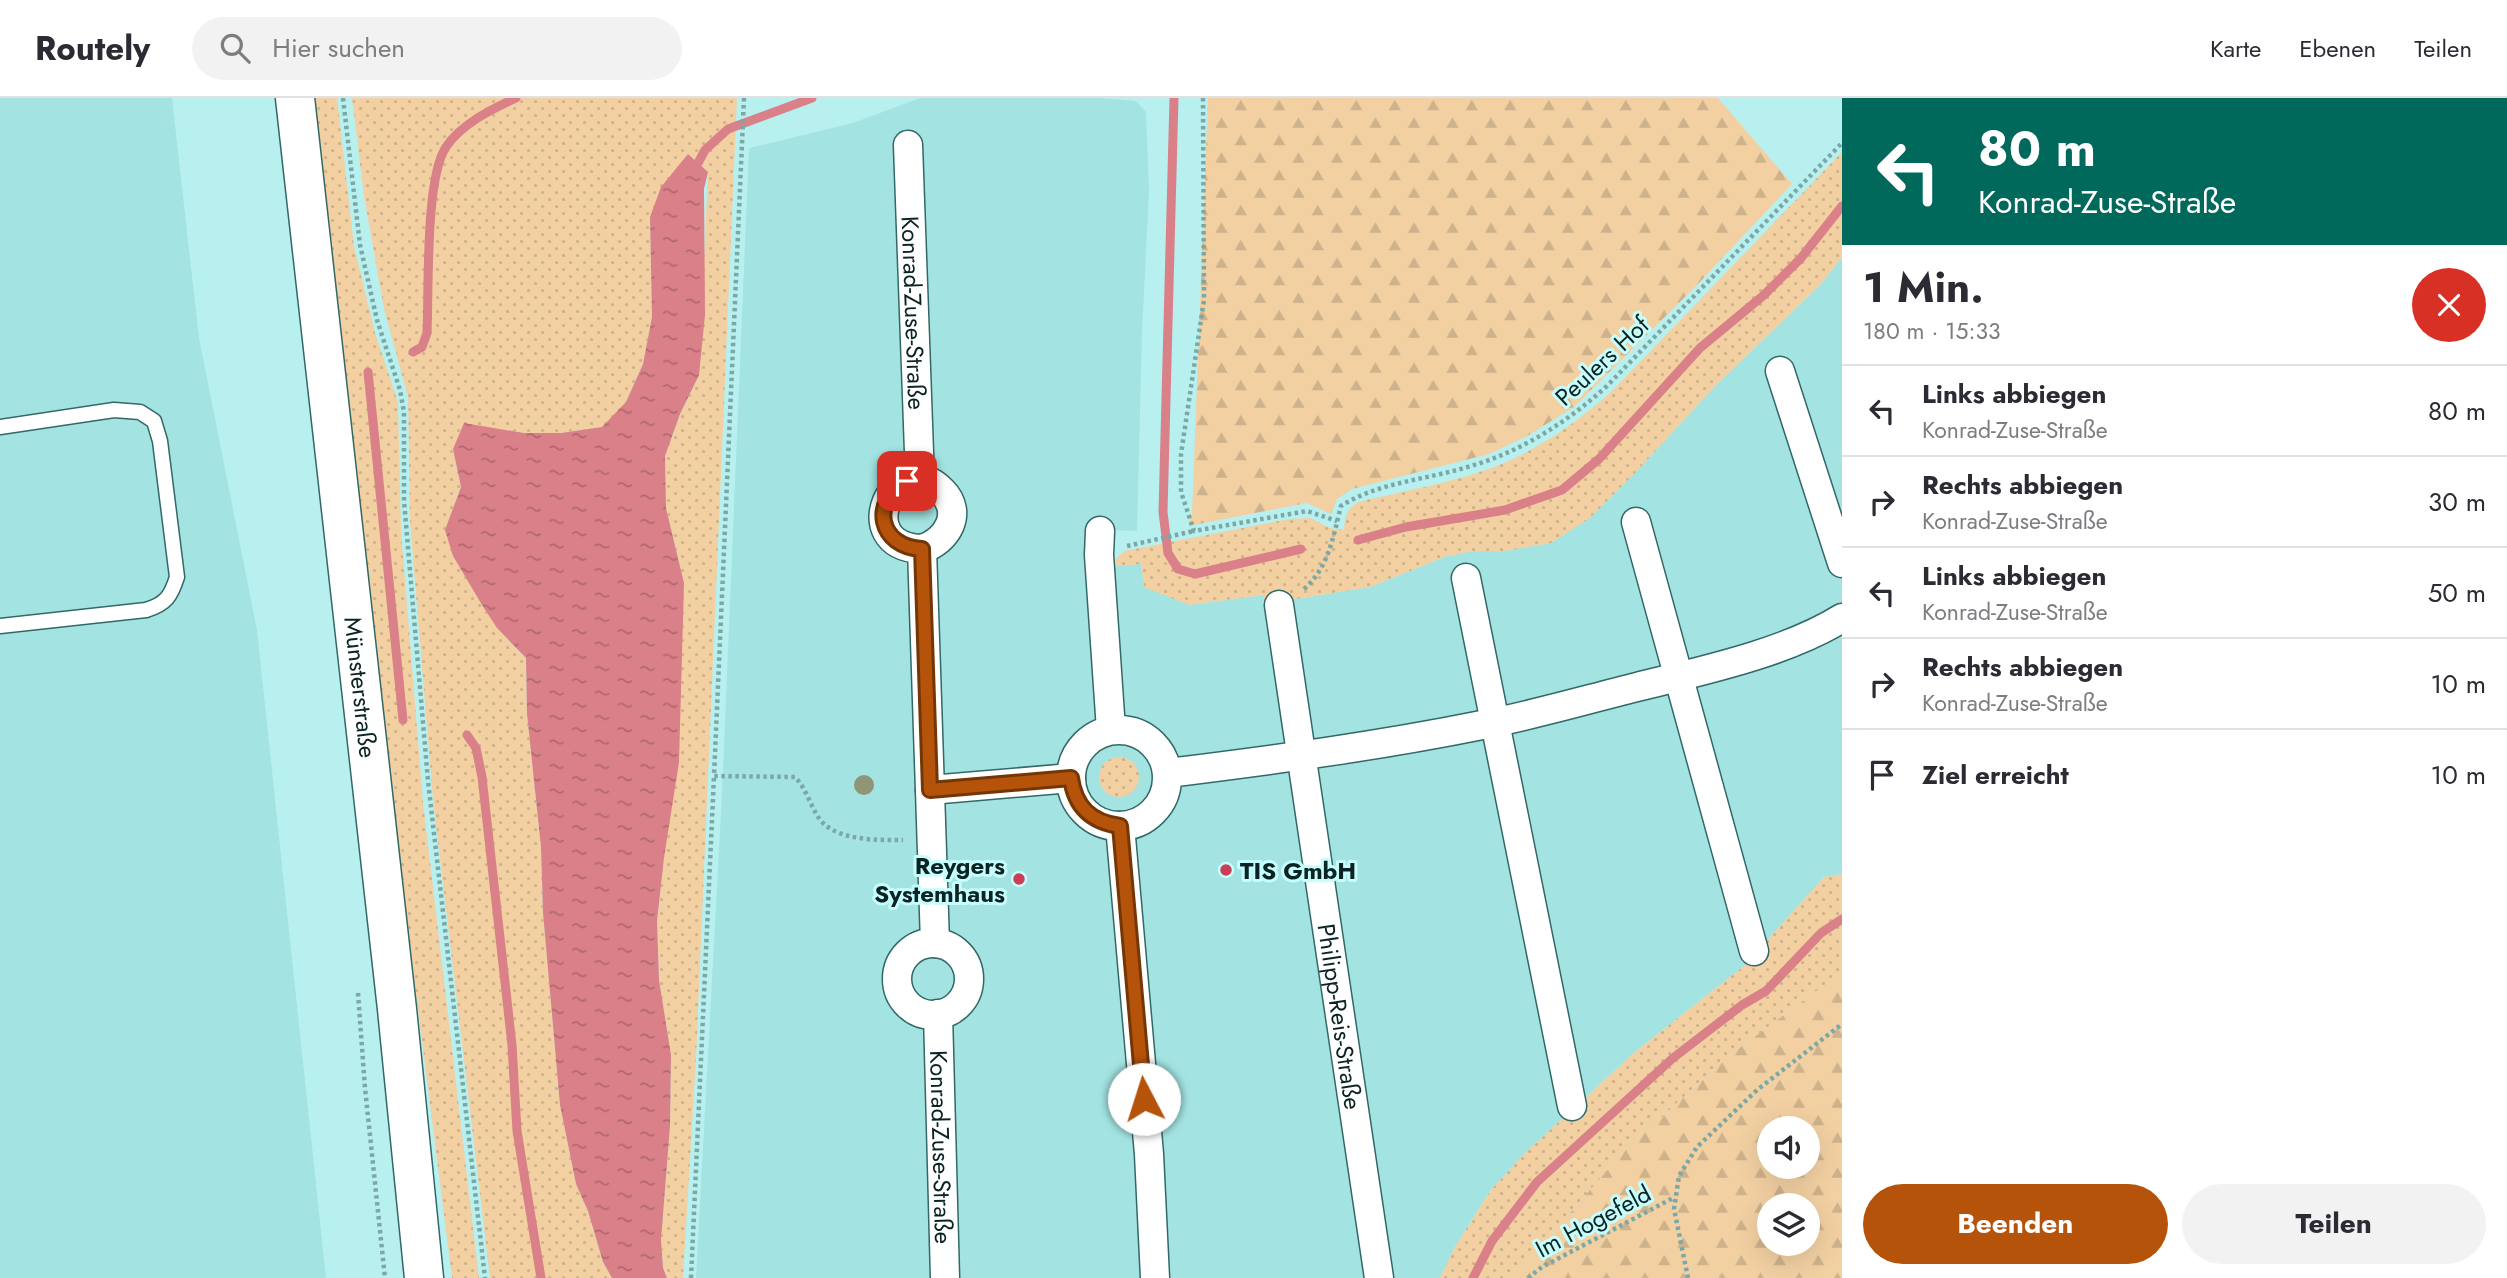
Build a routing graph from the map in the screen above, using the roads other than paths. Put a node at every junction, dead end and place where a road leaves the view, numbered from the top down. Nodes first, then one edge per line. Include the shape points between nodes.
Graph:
1 (295, 98) edge
2 (908, 145) dead end
3 (1780, 371) dead end
4 (0, 427) edge
5 (920, 480) junction
6 (1636, 522) dead end
7 (1100, 531) dead end
8 (922, 549) junction
9 (1842, 563) edge
10 (1466, 579) dead end
11 (1279, 604) road end
12 (1842, 618) edge
13 (0, 626) edge
14 (1678, 677) junction
15 (1494, 722) junction
16 (1111, 730) junction
17 (1301, 756) junction
18 (1168, 773) junction
19 (1071, 778) junction
20 (930, 790) junction
21 (1120, 826) junction
22 (935, 943) junction
23 (1754, 951) dead end
24 (938, 1014) junction
25 (1572, 1106) dead end
26 (424, 1278) edge
27 (945, 1278) edge
28 (1155, 1278) edge
29 (1379, 1278) edge

1 - 26 main road, Münsterstraße
2 - 5 street, Konrad-Zuse-Straße
3 - 9 street
4 - 13 lane via 114,410 140,412 154,421 177,576 172,594 162,606
5 - 8 street via 947,495 952,516 944,537
5 - 8 street via 896,487 883,510 890,535 910,548
6 - 14 street
7 - 16 street
8 - 20 street
10 - 15 street
11 - 17 street, Philipp-Reis-Straße
12 - 14 street via 1791,644
14 - 15 street
14 - 23 street
15 - 17 street
15 - 25 street
16 - 18 street via 1137,732 1149,739 1165,760
16 - 19 street via 1082,747
17 - 18 street
17 - 29 street, Philipp-Reis-Straße
18 - 21 street via 1167,789 1150,816
19 - 20 street
19 - 21 street via 1080,807 1098,821
20 - 22 street
21 - 28 street via 1149,1154
22 - 24 street, Konrad-Zuse-Straße via 958,953 969,975 964,996
22 - 24 street, Konrad-Zuse-Straße via 910,951 897,975 898,988 914,1010
24 - 27 street, Konrad-Zuse-Straße

